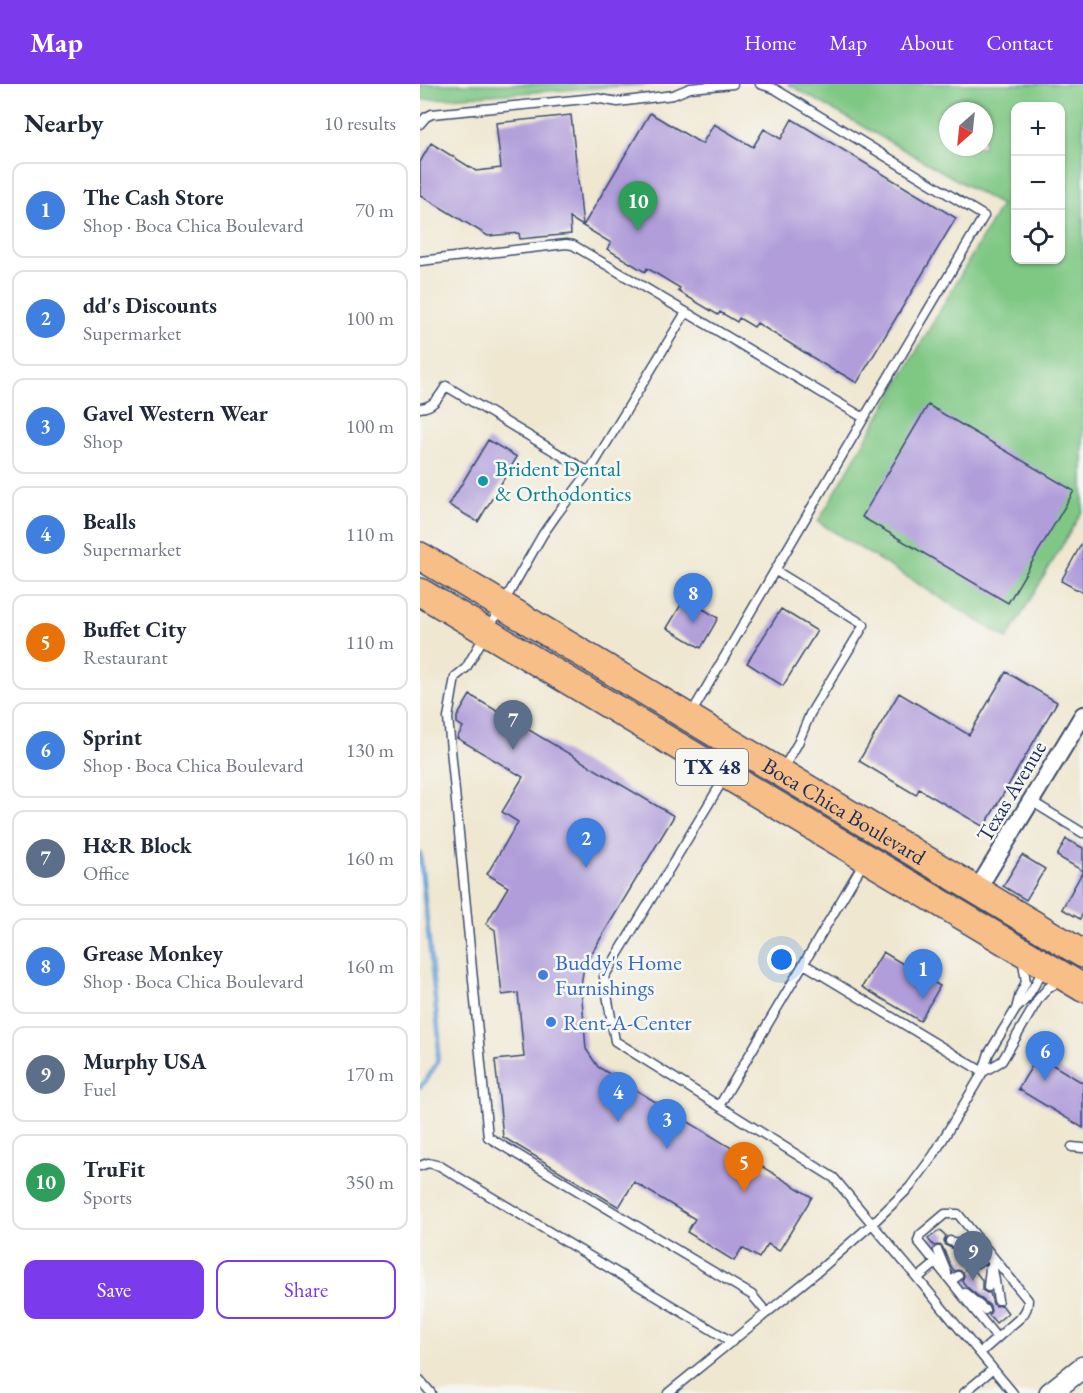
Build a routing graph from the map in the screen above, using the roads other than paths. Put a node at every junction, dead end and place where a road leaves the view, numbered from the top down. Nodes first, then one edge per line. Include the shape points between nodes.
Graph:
1 (733, 84) edge
2 (760, 84) edge
3 (420, 124) edge
4 (420, 261) edge
5 (686, 312) junction
6 (420, 408) edge
7 (864, 418) junction
8 (589, 472) junction
9 (420, 556) edge
10 (776, 571) junction
11 (420, 592) edge
12 (502, 605) junction
13 (486, 632) junction
14 (1083, 715) edge
15 (689, 717) junction
16 (781, 772) junction
17 (726, 776) junction
18 (1031, 801) junction
19 (1083, 833) edge
20 (866, 859) junction
21 (977, 890) junction
22 (1006, 943) junction
23 (1083, 954) edge
24 (804, 964) junction
25 (1066, 978) edge
26 (1016, 1009) junction
27 (983, 1072) junction
28 (719, 1106) junction
29 (1072, 1147) dead end
30 (1083, 1148) edge
31 (420, 1166) edge
32 (872, 1224) junction
33 (950, 1241) dead end
34 (938, 1251) dead end
35 (960, 1254) dead end
36 (991, 1256) junction
37 (936, 1263) junction
38 (948, 1263) dead end
39 (970, 1266) dead end
40 (918, 1278) junction
41 (954, 1278) junction
42 (988, 1287) dead end
43 (975, 1297) dead end
44 (998, 1300) dead end
45 (985, 1310) dead end
46 (767, 1313) junction
47 (997, 1338) junction
48 (732, 1342) junction
49 (980, 1353) junction
50 (993, 1369) junction
51 (1077, 1374) edge
52 (420, 1380) edge
53 (431, 1393) edge
54 (668, 1393) edge
55 (964, 1393) edge
56 (1013, 1393) edge
57 (1050, 1393) edge

1 - 3 lane via 618,102 596,98 432,114
2 - 7 lane via 775,89 984,216
4 - 5 lane via 573,245
5 - 7 lane
5 - 8 lane
6 - 8 lane via 431,406 446,386
7 - 10 lane
8 - 12 lane via 543,534
9 - 12 main road, Boca Chica Boulevard / TX 48
10 - 15 lane
10 - 16 lane via 864,625 810,714
11 - 13 main road, Boca Chica Boulevard / TX 48
12 - 13 lane
12 - 15 main road, Boca Chica Boulevard / TX 48
13 - 17 main road, Boca Chica Boulevard / TX 48
13 - 46 lane via 465,668 455,677 448,718 488,1137 752,1296
14 - 18 street, Texas Avenue
15 - 16 main road, Boca Chica Boulevard / TX 48
16 - 21 main road, Boca Chica Boulevard / TX 48
17 - 20 main road, Boca Chica Boulevard / TX 48
17 - 28 lane via 604,977 615,1041
18 - 19 lane
18 - 21 street, Texas Avenue
20 - 22 main road, Boca Chica Boulevard / TX 48
20 - 24 lane
21 - 23 main road, Boca Chica Boulevard / TX 48
22 - 25 main road, Boca Chica Boulevard / TX 48
22 - 26 lane via 1023,963 1026,982
24 - 27 lane
24 - 28 lane
25 - 26 lane via 1027,998
25 - 27 lane via 1049,987 1040,998 1002,1061
26 - 27 lane via 989,1053
27 - 32 lane via 916,1180
28 - 32 lane via 834,1178
29 - 30 lane
31 - 48 lane via 440,1166
32 - 40 lane
32 - 46 lane
33 - 36 lane
34 - 41 lane
35 - 36 lane
36 - 37 lane via 958,1214 945,1214 920,1234 918,1241
36 - 39 lane
36 - 42 lane
36 - 44 lane
36 - 47 lane via 1028,1300 1026,1312
37 - 40 lane
37 - 41 lane
38 - 41 lane
40 - 49 lane
41 - 43 lane
41 - 45 lane
41 - 47 lane
46 - 48 lane
47 - 49 lane
48 - 54 lane
49 - 50 lane
50 - 55 lane
50 - 56 lane
51 - 57 street
52 - 53 lane

